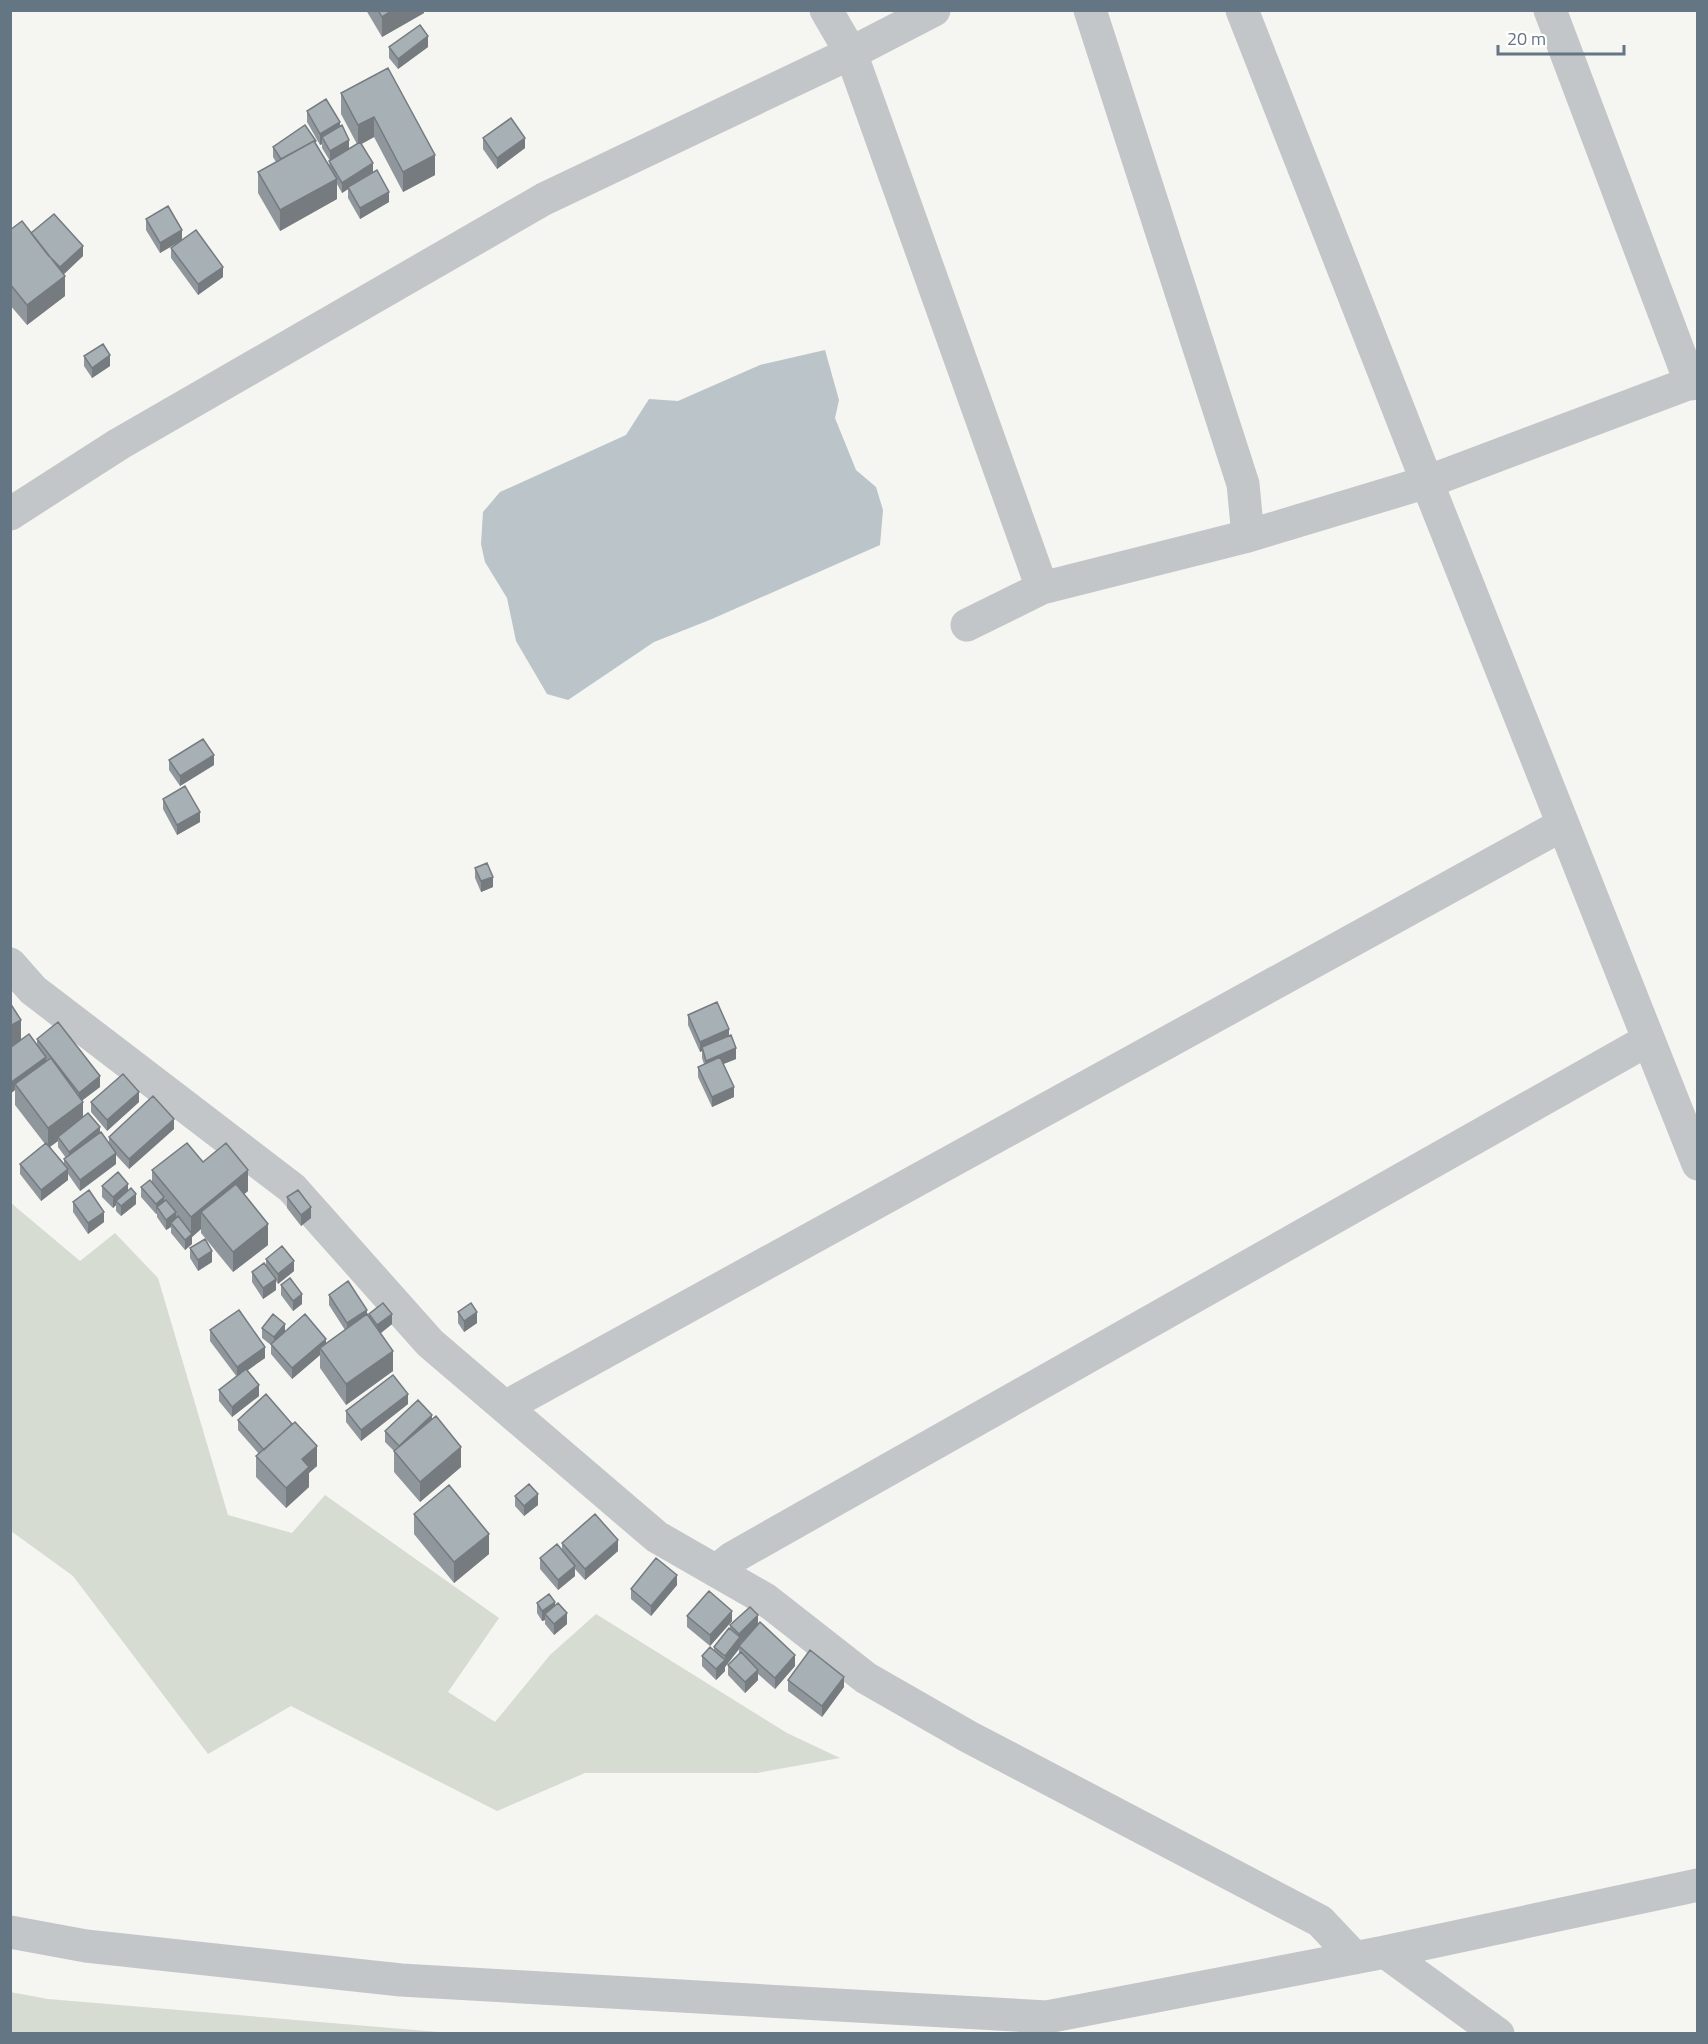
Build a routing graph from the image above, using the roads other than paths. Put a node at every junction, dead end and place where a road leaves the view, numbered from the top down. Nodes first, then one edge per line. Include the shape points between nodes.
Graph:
1 (826, 10) edge
2 (934, 10) edge
3 (1090, 10) edge
4 (1242, 10) edge
5 (1550, 10) edge
6 (851, 53) junction
7 (1694, 382) edge
8 (1427, 482) junction
9 (10, 514) edge
10 (1248, 536) junction
11 (1042, 588) junction
12 (967, 626) dead end
13 (1562, 825) junction
14 (10, 964) edge
15 (1648, 1040) junction
16 (1698, 1164) edge
17 (505, 1407) junction
18 (716, 1571) junction
19 (1698, 1885) edge
20 (10, 1932) edge
21 (1370, 1955) junction
22 (1498, 2034) edge

1 - 6 street
2 - 6 street
3 - 10 street via 1243,484
4 - 8 street
5 - 7 street
6 - 9 street via 544,199 119,444
6 - 11 street
7 - 8 street
8 - 10 street
8 - 13 street
10 - 11 street
11 - 12 street
13 - 15 street
13 - 17 street
14 - 17 street via 33,990 292,1188 430,1343
15 - 16 street
15 - 18 street via 732,1558
17 - 18 street via 657,1537
18 - 21 street via 765,1599 866,1678 958,1731 1320,1921
19 - 21 street
20 - 21 street via 86,1946 401,1980 1047,2017
21 - 22 street

